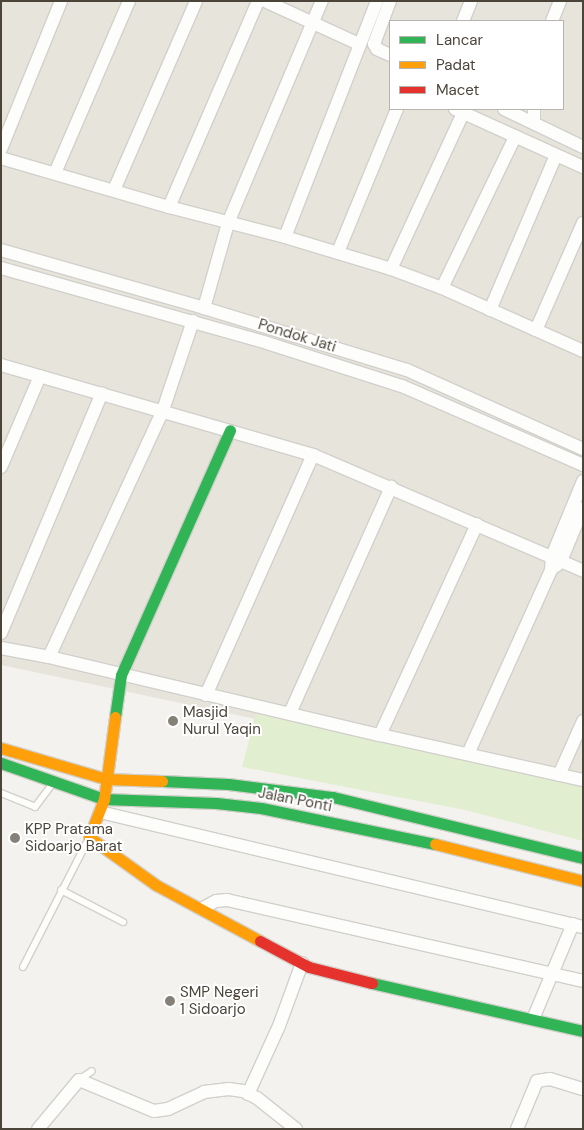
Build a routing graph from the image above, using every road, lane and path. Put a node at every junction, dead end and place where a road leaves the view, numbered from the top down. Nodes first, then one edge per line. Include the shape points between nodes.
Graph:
1 (61, 1) edge
2 (129, 1) edge
3 (196, 1) edge
4 (258, 1) edge
5 (265, 1) edge
6 (322, 1) edge
7 (377, 1) edge
8 (390, 1) edge
9 (471, 1) edge
10 (560, 1) edge
11 (463, 20) edge
12 (552, 20) edge
13 (313, 22) junction
14 (359, 44) junction
15 (389, 55) edge
16 (397, 110) edge
17 (506, 110) edge
18 (534, 110) edge
19 (459, 111) edge
20 (534, 123) junction
21 (515, 137) junction
22 (583, 147) edge
23 (1, 149) edge
24 (556, 155) junction
25 (1, 158) edge
26 (583, 167) edge
27 (55, 173) junction
28 (114, 190) junction
29 (169, 207) junction
30 (228, 223) junction
31 (583, 223) edge
32 (285, 237) junction
33 (1, 250) edge
34 (338, 252) junction
35 (1, 268) edge
36 (391, 269) junction
37 (442, 288) junction
38 (204, 308) junction
39 (490, 310) junction
40 (193, 321) junction
41 (270, 327) junction
42 (536, 330) junction
43 (267, 343) junction
44 (582, 350) edge
45 (1, 365) edge
46 (40, 376) junction
47 (102, 394) junction
48 (163, 410) junction
49 (230, 430) junction
50 (583, 449) edge
51 (313, 455) junction
52 (583, 464) edge
53 (1, 467) edge
54 (583, 481) edge
55 (391, 487) junction
56 (583, 508) edge
57 (477, 524) junction
58 (557, 559) junction
59 (583, 571) edge
60 (1, 633) edge
61 (1, 648) edge
62 (49, 657) junction
63 (122, 675) junction
64 (206, 694) junction
65 (290, 713) junction
66 (583, 721) edge
67 (380, 735) junction
68 (1, 748) edge
69 (468, 754) junction
70 (1, 763) edge
71 (559, 774) junction
72 (106, 779) junction
73 (583, 780) edge
74 (55, 781) junction
75 (1, 793) edge
76 (104, 799) junction
77 (100, 812) junction
78 (89, 837) junction
79 (583, 858) edge
80 (583, 881) edge
81 (61, 890) junction
82 (201, 909) junction
83 (122, 922) dead end
84 (578, 926) edge
85 (302, 963) junction
86 (23, 967) dead end
87 (552, 975) junction
88 (583, 981) edge
89 (533, 1019) junction
90 (583, 1031) edge
91 (92, 1071) dead end
92 (79, 1080) junction
93 (583, 1088) edge
94 (248, 1094) junction
95 (38, 1129) edge
96 (296, 1129) edge
97 (517, 1129) edge

1 - 23 street
2 - 27 street
3 - 28 street
4 - 29 street
5 - 13 street
6 - 13 street
7 - 14 street
8 - 15 street via 374,44
9 - 11 street
10 - 12 street
13 - 14 street
13 - 30 street
14 - 32 street
16 - 34 street
17 - 20 street
18 - 20 street
19 - 21 street
19 - 36 street
20 - 22 street
21 - 24 street
21 - 37 street
24 - 26 street
24 - 39 street
25 - 27 street
27 - 28 street
28 - 29 street
29 - 30 street
30 - 32 street
30 - 38 street
31 - 42 street
32 - 34 street
33 - 38 street, Pondok Jati
34 - 36 street
35 - 40 street, Pondok Jati
36 - 37 street
37 - 39 street
38 - 41 street, Pondok Jati
39 - 42 street
40 - 43 street, Pondok Jati
40 - 48 street
41 - 43 street
41 - 50 street, Pondok Jati via 407,370
42 - 44 street
43 - 52 street, Pondok Jati via 402,386
45 - 46 street
46 - 47 street
46 - 53 street
47 - 48 street
47 - 60 street
48 - 49 street
48 - 62 street
49 - 51 street
49 - 63 main road
51 - 55 street
51 - 64 street
54 - 58 street
55 - 57 street
55 - 65 street
56 - 58 street
57 - 58 street
57 - 67 street
58 - 59 street
58 - 69 street
61 - 62 street
62 - 63 street
63 - 64 street
63 - 72 main road
64 - 65 street
65 - 67 street
66 - 71 street
67 - 69 street
68 - 72 main road, Jalan Ponti
69 - 71 street
70 - 74 main road, Jalan Ponti
71 - 73 street
72 - 76 main road
72 - 79 main road, Jalan Ponti via 228,784 333,797
74 - 75 lane via 35,807
74 - 76 main road, Jalan Ponti
76 - 77 main road
76 - 80 main road, Jalan Ponti via 261,808 463,850
77 - 78 main road
77 - 84 street
78 - 81 lane
78 - 82 main road via 156,885
81 - 83 lane
81 - 86 lane
82 - 85 main road
82 - 87 street via 216,901 227,900
84 - 87 street
85 - 89 main road via 440,1000
85 - 94 street via 279,1026
87 - 88 street
87 - 89 street
89 - 90 main road
91 - 92 lane
92 - 94 street via 154,1111 168,1109 204,1092 228,1089
92 - 95 street
93 - 97 street via 550,1079 537,1081
94 - 96 street

